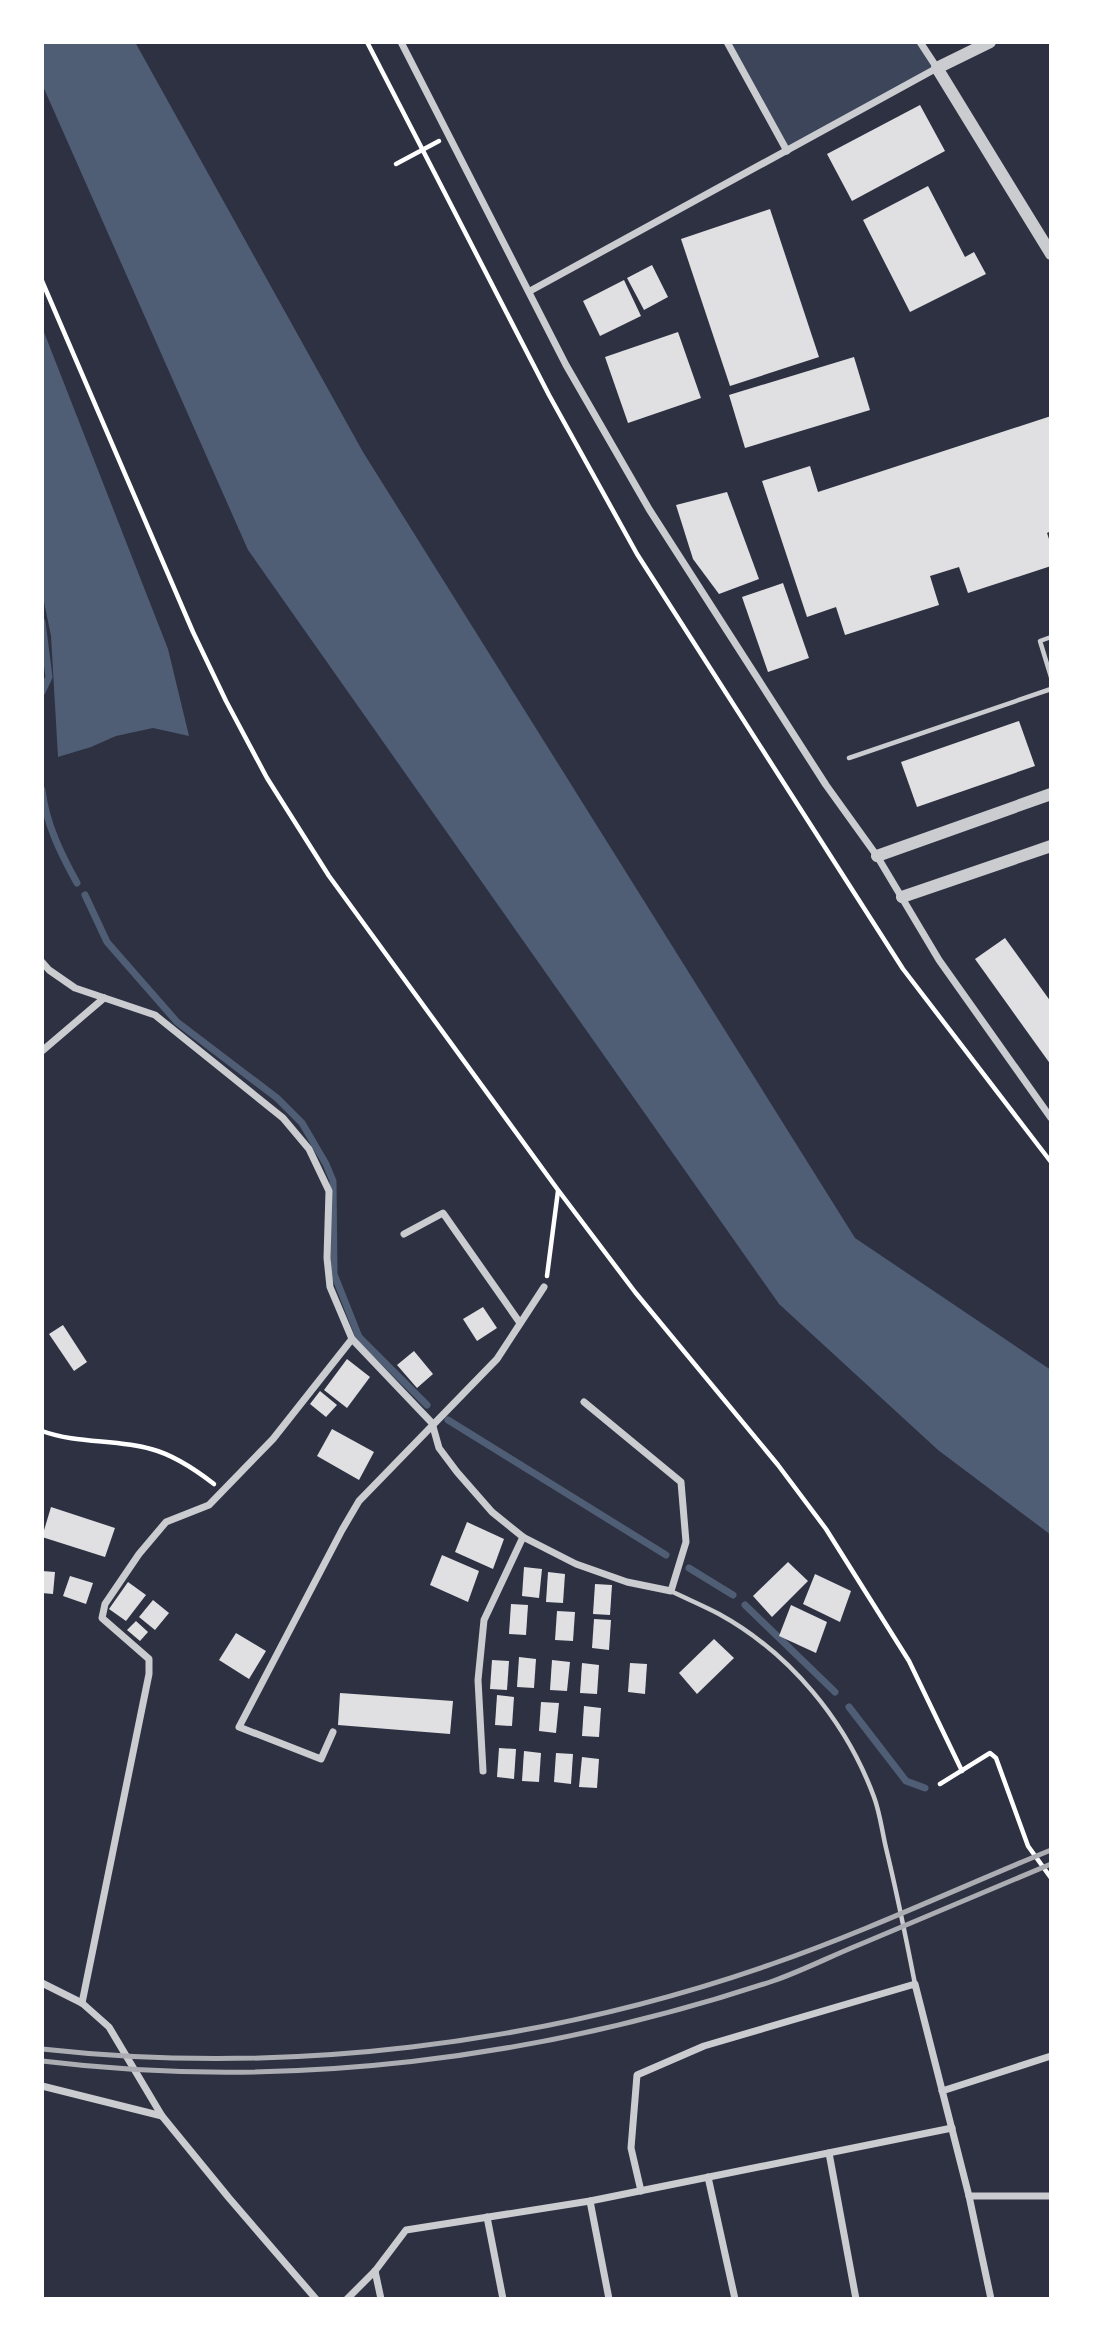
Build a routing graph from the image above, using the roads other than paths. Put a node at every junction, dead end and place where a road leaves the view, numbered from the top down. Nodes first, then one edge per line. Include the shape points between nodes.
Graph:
1 (401, 42) edge
2 (727, 42) edge
3 (920, 42) edge
4 (990, 42) edge
5 (937, 68) junction
6 (787, 152) junction
7 (1051, 254) edge
8 (530, 290) junction
9 (1051, 638) edge
10 (1051, 677) edge
11 (1051, 689) edge
12 (849, 758) dead end
13 (1051, 794) edge
14 (1051, 846) edge
15 (877, 856) junction
16 (902, 897) junction
17 (42, 962) edge
18 (104, 998) junction
19 (42, 1051) edge
20 (1051, 1118) edge
21 (404, 1234) dead end
22 (544, 1287) road end
23 (520, 1323) junction
24 (352, 1339) junction
25 (584, 1402) dead end
26 (432, 1423) junction
27 (523, 1538) junction
28 (671, 1591) junction
29 (332, 1732) dead end
30 (483, 1771) dead end
31 (42, 1983) edge
32 (915, 1984) junction
33 (82, 2003) junction
34 (1051, 2056) edge
35 (42, 2086) edge
36 (942, 2091) junction
37 (162, 2116) junction
38 (952, 2128) junction
39 (829, 2152) junction
40 (708, 2177) junction
41 (641, 2191) junction
42 (969, 2196) junction
43 (1051, 2196) edge
44 (590, 2201) junction
45 (487, 2217) junction
46 (375, 2271) junction
47 (316, 2299) edge
48 (347, 2299) edge
49 (381, 2299) edge
50 (503, 2299) edge
51 (609, 2299) edge
52 (734, 2299) edge
53 (856, 2299) edge
54 (991, 2299) edge

1 - 8 street
2 - 6 street
3 - 5 street
4 - 5 street
5 - 6 street
5 - 7 street
6 - 8 street
8 - 15 street via 566,365 649,509 812,764
9 - 10 lane via 1040,641
11 - 12 lane
13 - 15 street
14 - 16 street
15 - 16 street
16 - 20 street via 939,960
17 - 18 street via 75,988
18 - 19 street
18 - 24 street via 155,1015 284,1118 309,1149 329,1191 330,1287
21 - 23 street via 443,1213
22 - 23 street
23 - 26 street via 497,1359
24 - 26 street
24 - 33 street via 273,1439 209,1505 166,1522 105,1604 102,1618 149,1659 149,1674
25 - 28 street via 681,1482 686,1542
26 - 27 street via 439,1448 457,1472 492,1512
26 - 29 street via 359,1501 239,1727 321,1759
27 - 28 street via 576,1564
27 - 30 street via 484,1619 478,1680
28 - 32 lane via 720,1615 766,1646 836,1720 875,1799
31 - 33 street
32 - 36 street
32 - 41 street via 704,2046 637,2075 631,2148
33 - 37 street via 109,2027
34 - 36 street
35 - 37 street
36 - 38 street
37 - 47 street
38 - 39 street
38 - 42 street
39 - 40 street
39 - 53 street
40 - 41 street
40 - 52 street
41 - 44 street
42 - 43 street
42 - 54 street
44 - 45 street
44 - 51 street
45 - 46 street via 406,2230
45 - 50 street
46 - 48 street
46 - 49 street

